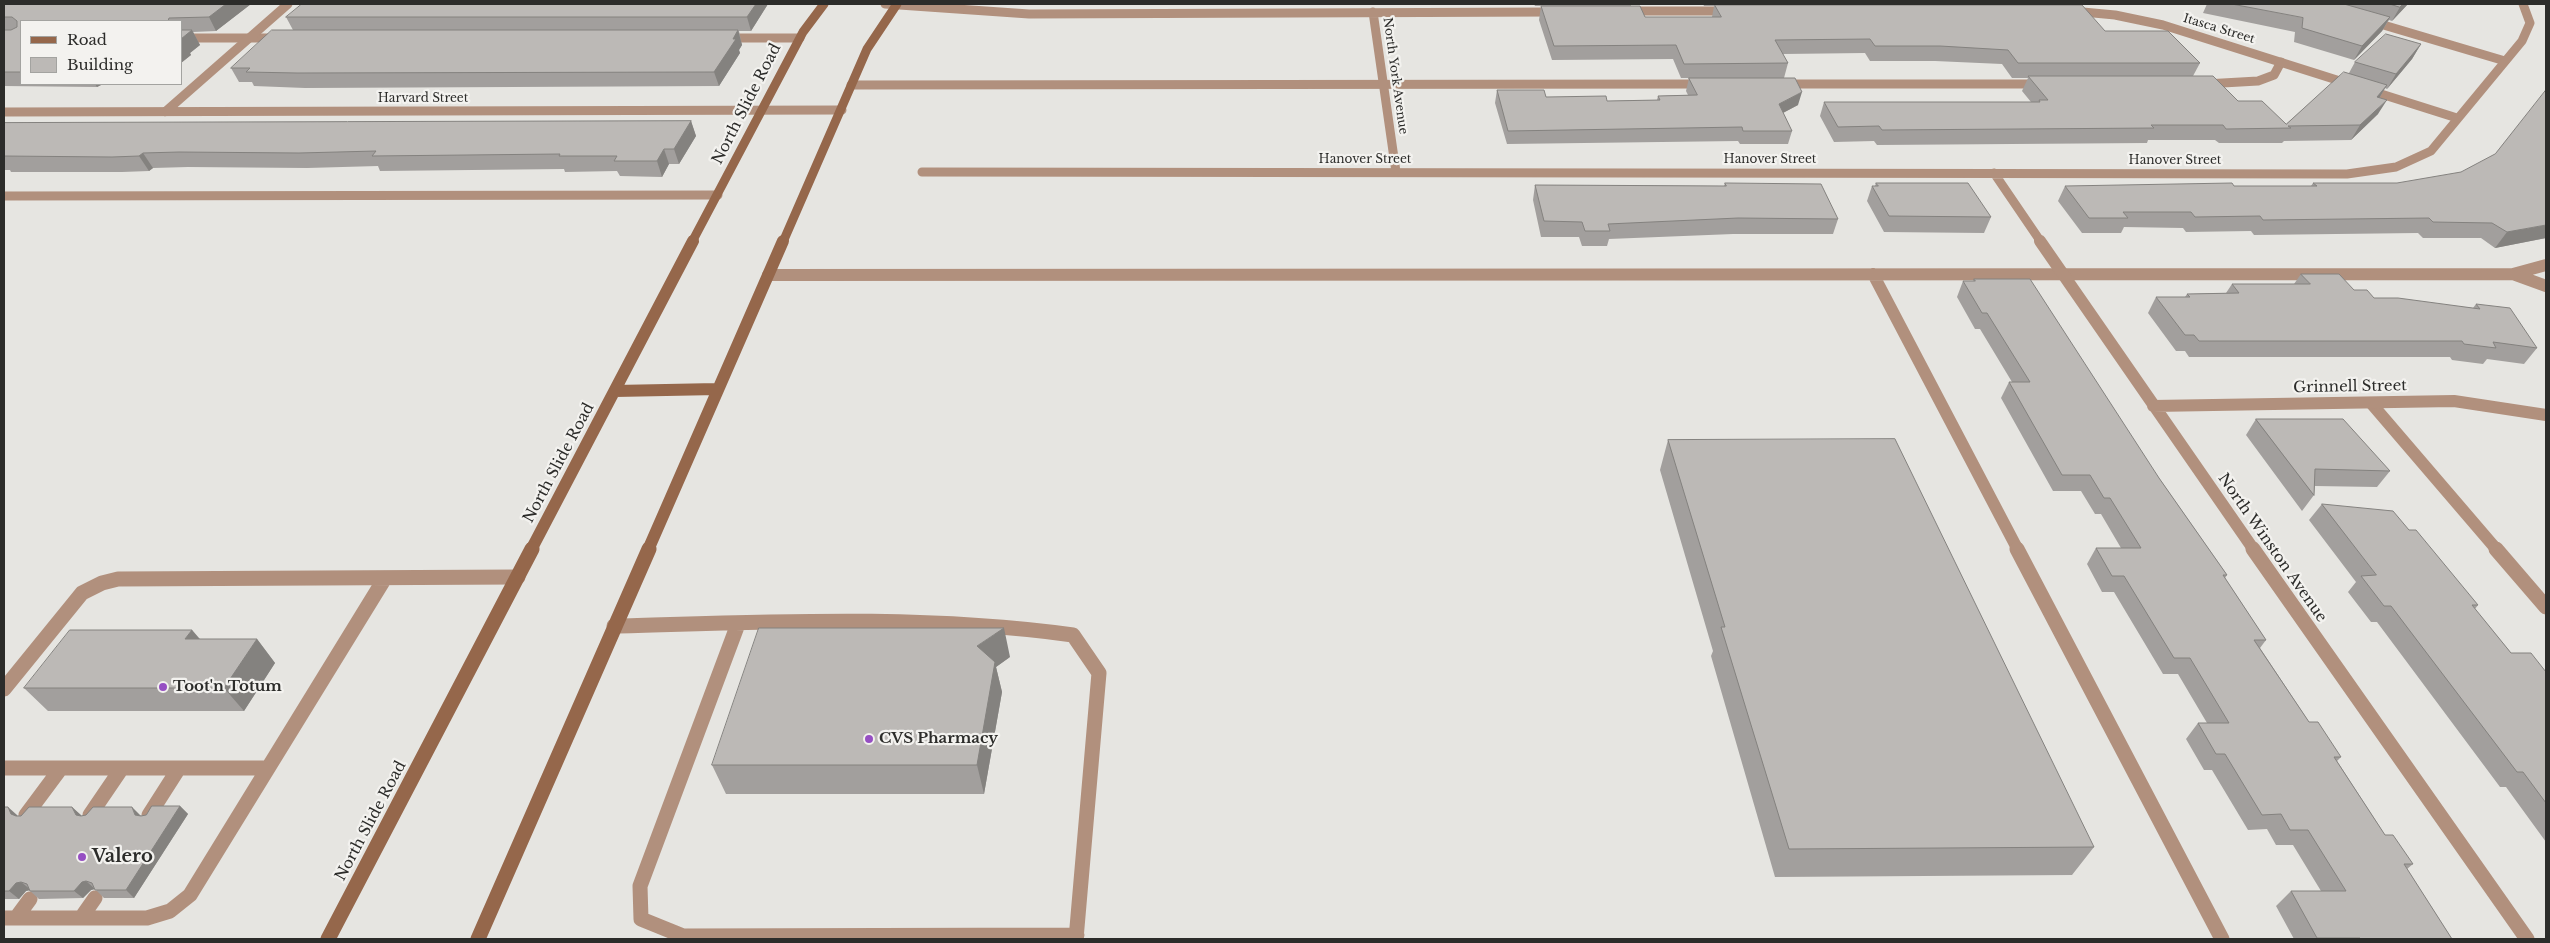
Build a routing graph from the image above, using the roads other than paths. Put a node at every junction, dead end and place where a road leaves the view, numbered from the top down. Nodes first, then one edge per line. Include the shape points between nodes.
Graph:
1 (288, 4) edge
2 (824, 4) edge
3 (893, 4) edge
4 (2523, 4) edge
5 (1669, 7) edge
6 (1612, 11) edge
7 (1740, 11) edge
8 (2062, 11) edge
9 (1373, 12) junction
10 (1562, 12) edge
11 (2358, 17) edge
12 (182, 38) edge
13 (249, 38) junction
14 (288, 38) edge
15 (712, 38) edge
16 (800, 38) junction
17 (2505, 61) junction
18 (2281, 62) junction
19 (1384, 84) junction
20 (1712, 84) edge
21 (1772, 84) edge
22 (2051, 84) edge
23 (2199, 84) edge
24 (852, 85) junction
25 (763, 110) junction
26 (842, 110) junction
27 (4, 112) edge
28 (165, 112) junction
29 (2457, 118) junction
30 (922, 172) dead end
31 (1396, 172) junction
32 (1994, 173) junction
33 (718, 195) junction
34 (4, 196) edge
35 (2546, 265) edge
36 (1873, 274) junction
37 (2063, 274) junction
38 (2513, 274) junction
39 (768, 275) junction
40 (2546, 286) edge
41 (717, 389) junction
42 (615, 391) junction
43 (2371, 402) junction
44 (2153, 406) junction
45 (2546, 415) edge
46 (518, 577) junction
47 (386, 578) junction
48 (2546, 607) edge
49 (738, 624) junction
50 (614, 626) junction
51 (4, 689) edge
52 (4, 768) edge
53 (61, 768) junction
54 (122, 768) junction
55 (179, 768) junction
56 (268, 768) junction
57 (149, 814) edge
58 (26, 815) edge
59 (90, 815) edge
60 (95, 898) edge
61 (30, 899) edge
62 (10, 918) edge
63 (80, 918) junction
64 (1076, 937) edge
65 (328, 939) edge
66 (478, 939) edge
67 (2222, 939) edge
68 (2527, 939) edge

1 - 13 street
2 - 16 main road, North Slide Road
3 - 9 street via 1029,14
3 - 24 main road via 867,49
4 - 17 street, Hanover Street via 2530,23 2522,40
5 - 6 street
5 - 7 street
8 - 18 street, Itasca Street via 2115,15 2163,25
9 - 10 street
9 - 19 street, North York Avenue
11 - 17 street
12 - 13 street
13 - 14 street
13 - 28 street
15 - 16 street
16 - 25 main road, North Slide Road
17 - 29 street, Hanover Street
18 - 23 street via 2274,75 2258,81
18 - 29 street, Itasca Street
19 - 20 street
19 - 24 street
19 - 31 street, North York Avenue
21 - 22 street
24 - 26 main road
25 - 26 street, Harvard Street
25 - 28 street, Harvard Street
25 - 33 main road, North Slide Road
26 - 39 main road
27 - 28 street, Harvard Street
29 - 32 street, Hanover Street via 2431,151 2396,167 2347,174
30 - 31 street, Hanover Street
31 - 32 street, Hanover Street
32 - 37 street, North Winston Avenue
33 - 34 street
33 - 42 main road, North Slide Road
35 - 38 street
36 - 37 street
36 - 39 street
36 - 67 street
37 - 38 street
37 - 44 street, North Winston Avenue
38 - 40 street
39 - 41 main road
41 - 42 main road
41 - 50 main road
42 - 46 main road, North Slide Road
43 - 44 street, Grinnell Street
43 - 45 street, Grinnell Street via 2454,401
43 - 48 street
44 - 68 street, North Winston Avenue
46 - 47 street
46 - 65 main road, North Slide Road
47 - 51 street via 118,579 102,583 82,593
47 - 56 street
49 - 50 street
49 - 64 street via 906,620 1018,626 1073,635 1098,673
49 - 64 street via 640,886 641,919 683,936
50 - 66 main road
52 - 53 street
53 - 54 street
53 - 58 street
54 - 55 street
54 - 59 street
55 - 56 street
55 - 57 street
56 - 63 street via 190,895 170,911 147,918
60 - 63 street
61 - 62 street
62 - 63 street

